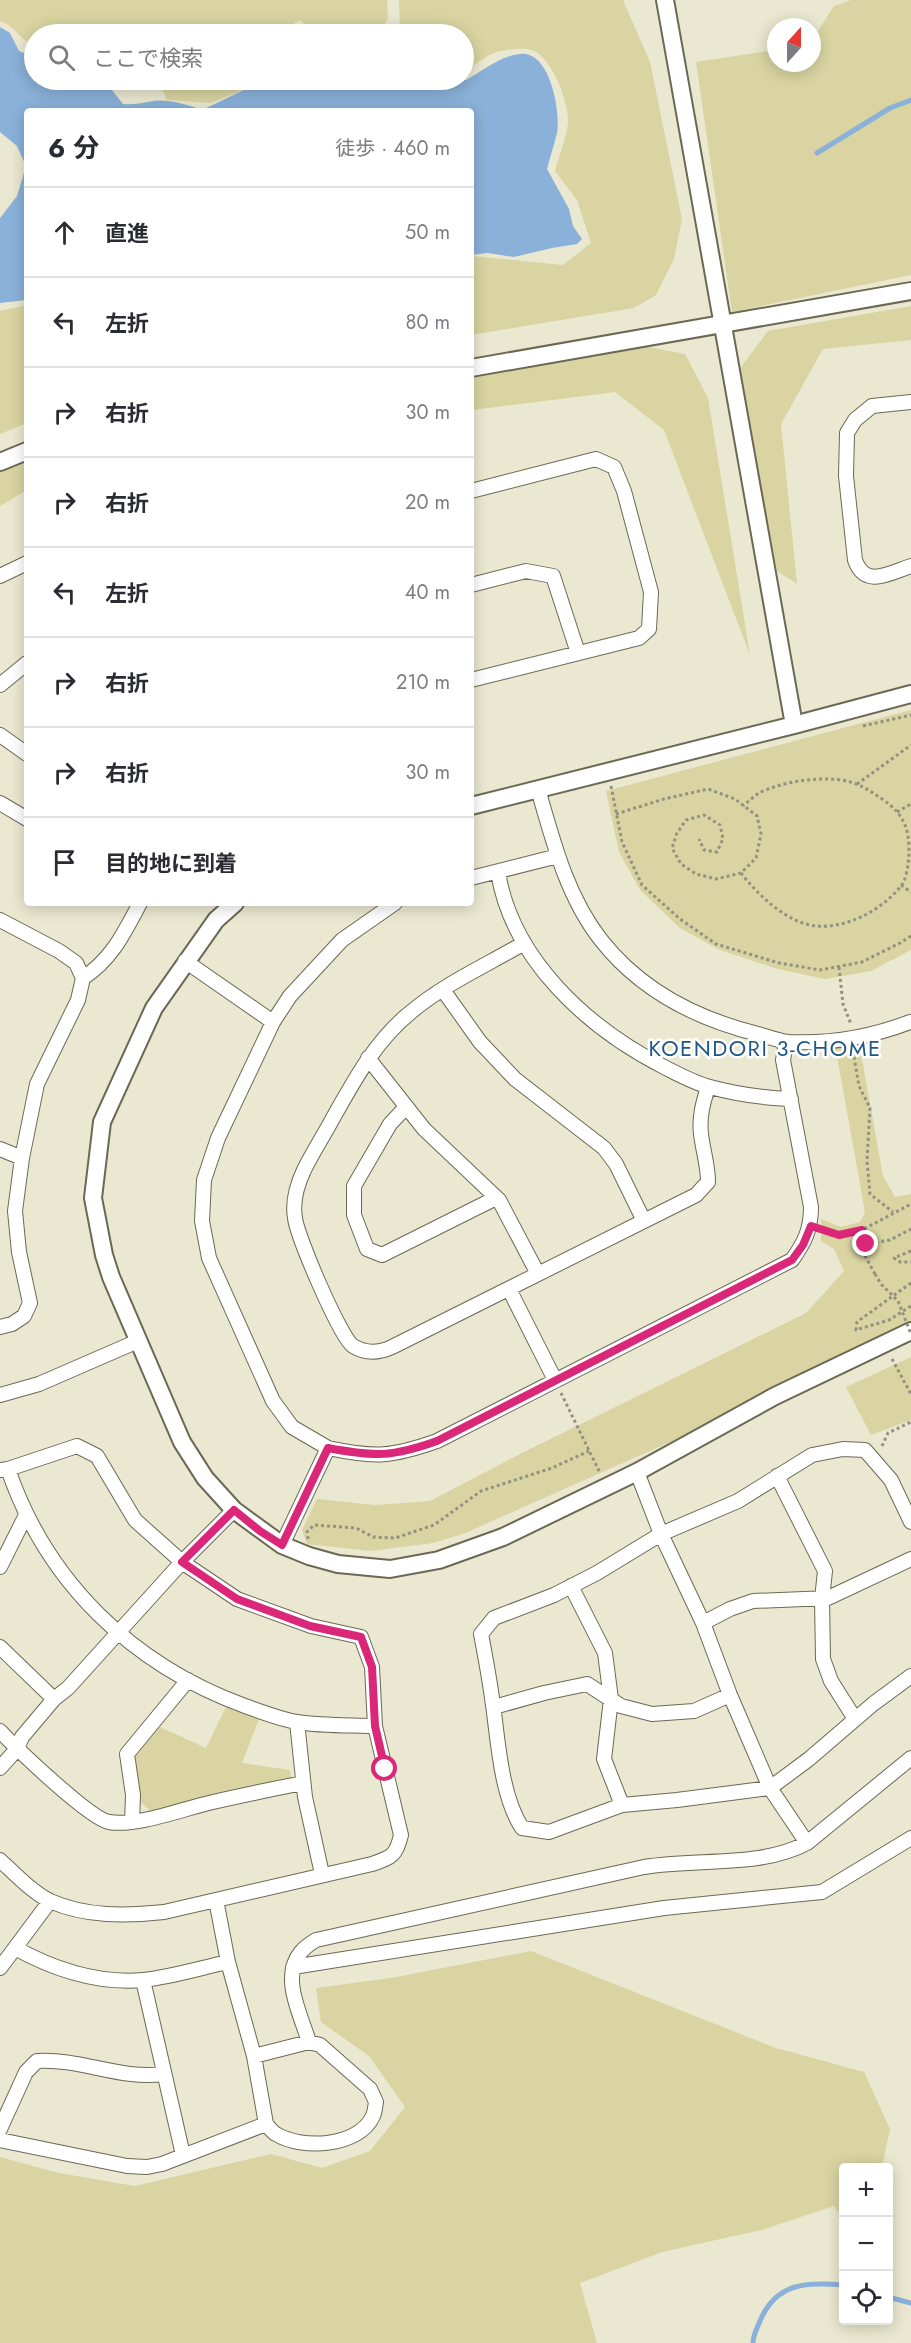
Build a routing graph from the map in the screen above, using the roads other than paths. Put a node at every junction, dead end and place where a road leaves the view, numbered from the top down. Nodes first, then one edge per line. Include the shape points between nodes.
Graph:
1 (665, 0) edge
2 (911, 291) edge
3 (722, 324) junction
4 (474, 367) edge
5 (911, 402) edge
6 (24, 452) edge
7 (0, 462) edge
8 (474, 490) edge
9 (24, 564) edge
10 (911, 566) edge
11 (0, 576) edge
12 (474, 584) edge
13 (578, 653) junction
14 (24, 665) edge
15 (474, 679) edge
16 (0, 685) edge
17 (911, 694) edge
18 (794, 725) junction
19 (0, 735) edge
20 (24, 752) edge
21 (538, 789) junction
22 (0, 802) edge
23 (474, 805) edge
24 (24, 817) edge
25 (558, 856) junction
26 (498, 872) junction
27 (474, 877) edge
28 (138, 906) edge
29 (232, 906) edge
30 (391, 906) edge
31 (0, 920) edge
32 (524, 944) junction
33 (185, 961) junction
34 (83, 978) junction
35 (443, 990) junction
36 (273, 1022) junction
37 (911, 1024) edge
38 (786, 1042) junction
39 (368, 1058) junction
40 (708, 1087) junction
41 (791, 1099) junction
42 (406, 1107) junction
43 (0, 1149) edge
44 (22, 1158) junction
45 (496, 1198) junction
46 (644, 1221) junction
47 (538, 1274) junction
48 (509, 1289) junction
49 (0, 1327) edge
50 (911, 1332) edge
51 (138, 1341) junction
52 (555, 1380) junction
53 (0, 1395) edge
54 (328, 1448) junction
55 (4, 1470) edge
56 (637, 1472) junction
57 (777, 1476) junction
58 (234, 1510) junction
59 (26, 1515) junction
60 (911, 1522) edge
61 (661, 1534) junction
62 (282, 1545) junction
63 (911, 1559) edge
64 (182, 1562) junction
65 (0, 1567) edge
66 (571, 1586) junction
67 (822, 1599) junction
68 (703, 1623) junction
69 (118, 1634) junction
70 (0, 1647) edge
71 (911, 1676) edge
72 (188, 1680) junction
73 (730, 1695) junction
74 (54, 1699) junction
75 (611, 1699) junction
76 (494, 1707) junction
77 (855, 1719) junction
78 (297, 1722) junction
79 (375, 1726) junction
80 (0, 1731) edge
81 (17, 1749) junction
82 (911, 1758) edge
83 (0, 1768) edge
84 (303, 1783) junction
85 (770, 1788) junction
86 (622, 1805) junction
87 (132, 1822) junction
88 (911, 1838) edge
89 (807, 1843) junction
90 (0, 1860) edge
91 (322, 1874) junction
92 (216, 1900) junction
93 (50, 1901) junction
94 (15, 1948) junction
95 (228, 1962) junction
96 (293, 1967) junction
97 (0, 1968) edge
98 (143, 1980) junction
99 (309, 2042) junction
100 (254, 2056) junction
101 (163, 2074) junction
102 (266, 2124) junction
103 (0, 2128) edge
104 (0, 2140) edge
105 (183, 2155) junction

1 - 3 street
2 - 3 street
3 - 4 street
3 - 18 street
5 - 10 street via 872,406 855,420 845,441 858,569 874,578
6 - 7 street
8 - 13 street via 596,459 614,467 651,592 649,629 639,638
9 - 11 street
12 - 13 street via 526,571 553,576
13 - 15 street
14 - 16 street
17 - 18 street
18 - 21 street
19 - 20 street
21 - 23 street
21 - 25 street
22 - 24 street
25 - 26 street
25 - 38 street via 600,939 642,981 671,1002 704,1018
26 - 27 street
26 - 32 street
28 - 34 street via 101,966
29 - 33 street
30 - 36 street via 342,940 290,996
31 - 34 street via 59,951 76,963
32 - 35 street
32 - 40 street via 555,984 602,1028 650,1060
33 - 36 street
33 - 51 street via 154,1008 102,1122 93,1198 104,1255
34 - 44 street via 78,1000 37,1084
35 - 39 street via 408,1014
35 - 46 street via 480,1042 515,1079 604,1148
36 - 54 street via 218,1138 204,1180 202,1221 209,1258 273,1401 292,1427
37 - 38 street via 853,1038
38 - 41 street via 783,1060
39 - 42 street
39 - 48 street via 304,1170 294,1203 297,1229 343,1335 367,1352 382,1352
40 - 41 street
40 - 46 street via 700,1112 708,1182 696,1195
41 - 52 street via 811,1207 811,1226 792,1260
42 - 45 street
42 - 45 street via 390,1124 354,1186 354,1215 367,1249 382,1255
43 - 44 street
44 - 49 street via 15,1211 30,1303 24,1316
45 - 47 street
46 - 47 street
47 - 48 street
48 - 52 street
50 - 56 street via 775,1396
51 - 53 street via 39,1384
51 - 58 street via 182,1442 205,1478
52 - 54 street via 437,1441 409,1451 383,1456
54 - 62 street
55 - 59 street
55 - 64 street via 77,1446 97,1456 135,1520
56 - 61 street
56 - 62 street via 503,1537 440,1560 390,1569 338,1564
57 - 60 street via 812,1455 843,1449 865,1450 891,1480
57 - 61 street via 738,1501
57 - 67 street via 825,1571
58 - 62 street
58 - 64 street
59 - 65 street
59 - 69 street via 46,1551 78,1593
61 - 66 street
61 - 68 street
63 - 67 street
64 - 69 street
64 - 79 street via 237,1599 310,1626 361,1637 372,1667
66 - 75 street via 605,1653
66 - 76 street via 494,1618 481,1634
67 - 68 street via 753,1601
67 - 77 street via 824,1659 831,1681
68 - 73 street
69 - 72 street
69 - 74 street
70 - 74 street
71 - 77 street
72 - 78 street via 224,1698
72 - 87 street via 127,1754 133,1794
73 - 75 street via 694,1711 652,1714 621,1706
73 - 85 street
74 - 81 street via 22,1737
75 - 76 street via 587,1684
75 - 86 street via 604,1759
76 - 86 street via 502,1765 514,1815 522,1828 549,1832
77 - 85 street
78 - 79 street
78 - 84 street
79 - 91 street via 401,1835 398,1847 392,1857
80 - 81 street
81 - 83 street
81 - 87 street via 107,1822
82 - 89 street
84 - 87 street
84 - 91 street
85 - 86 street
85 - 89 street
88 - 96 street via 822,1892 664,1908
89 - 96 street via 788,1853 762,1859 644,1867 316,1940 301,1951
90 - 93 street
91 - 92 street
92 - 93 street via 136,1915 102,1915
92 - 95 street
93 - 94 street
94 - 97 street
94 - 98 street via 80,1976
95 - 98 street
95 - 100 street
96 - 99 street via 292,1984
98 - 101 street
99 - 100 street
99 - 102 street via 320,2045 370,2089 376,2102 373,2116 362,2130 330,2143 290,2139 276,2134
100 - 102 street
101 - 103 street via 144,2076 54,2060 37,2061 26,2072
101 - 105 street
102 - 105 street
104 - 105 street via 127,2166 147,2167

